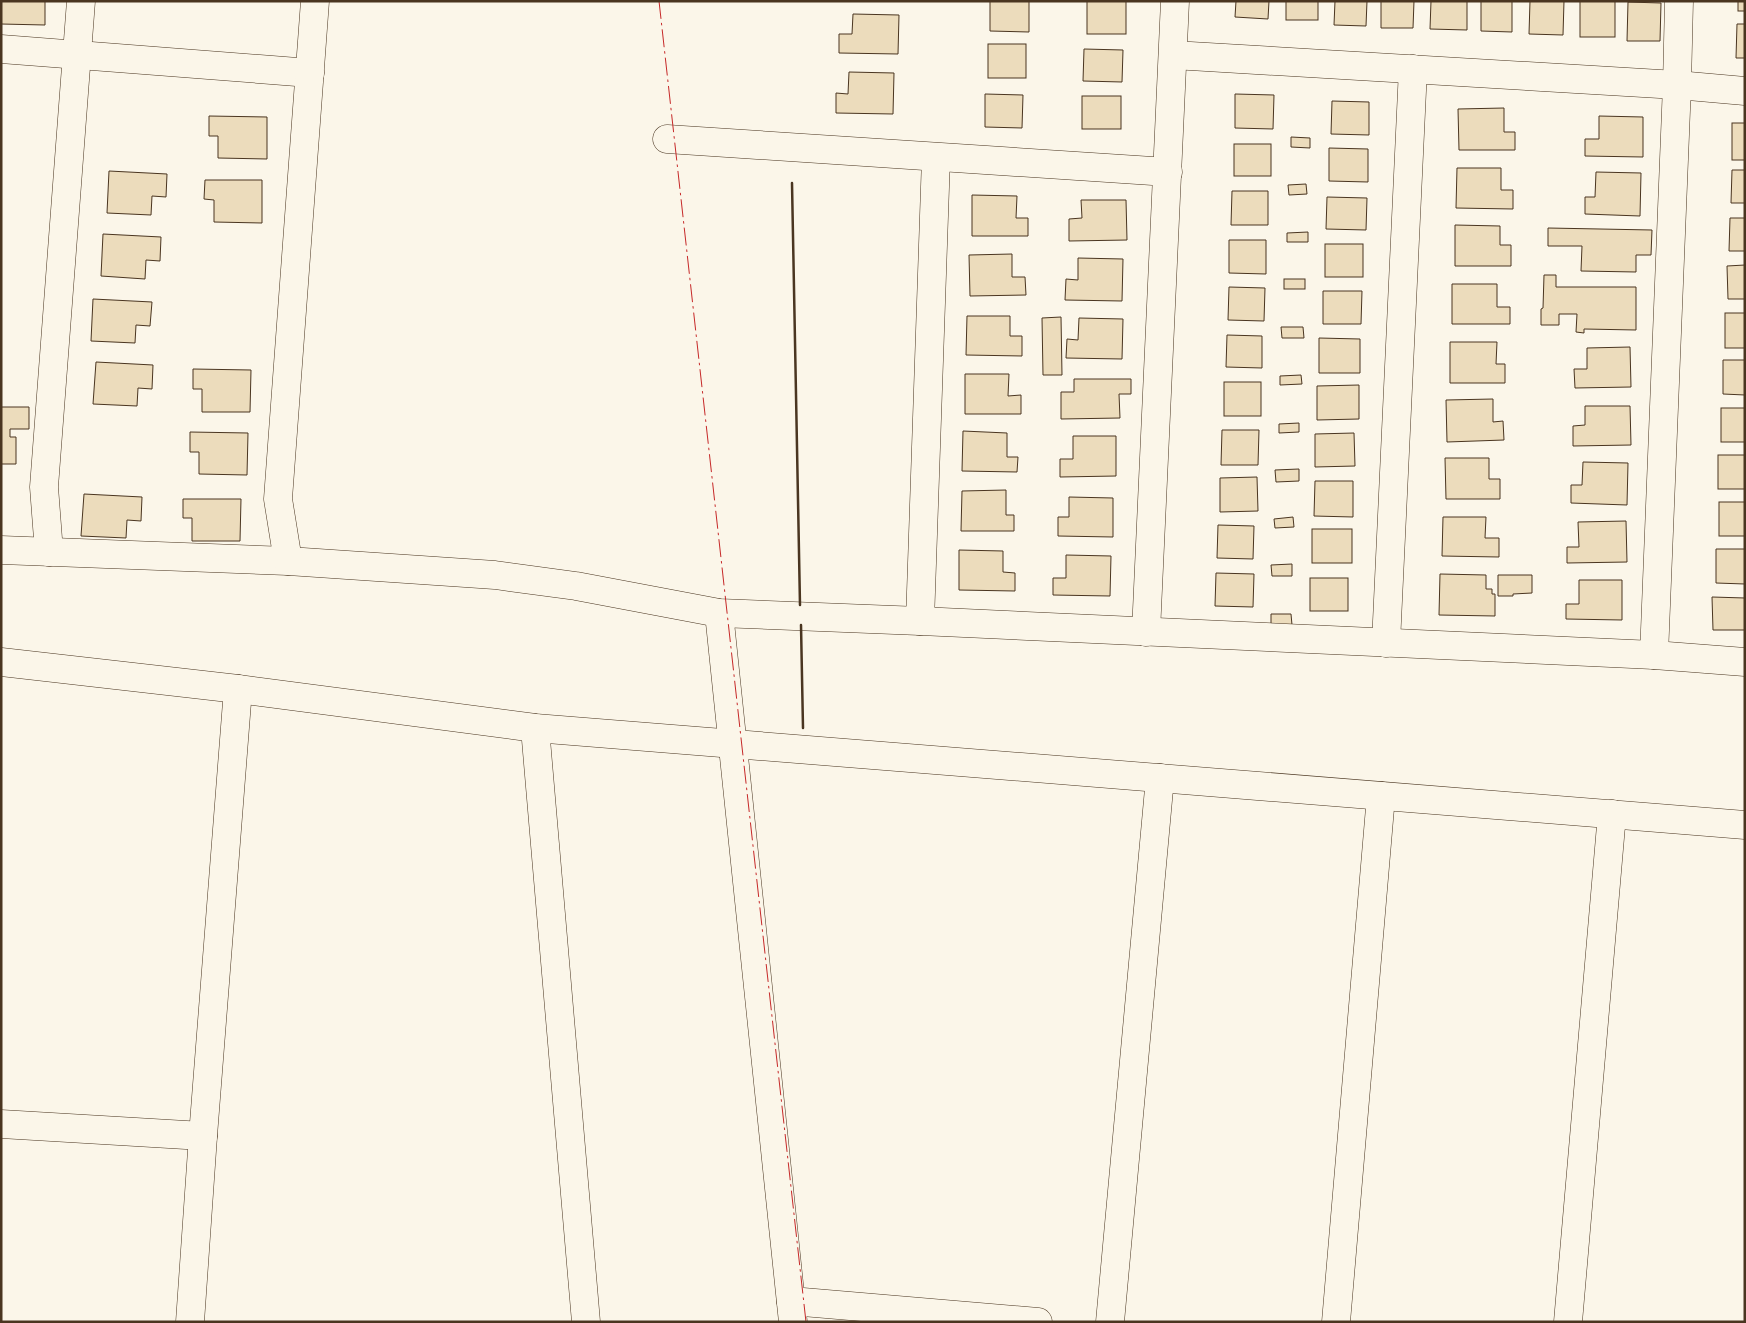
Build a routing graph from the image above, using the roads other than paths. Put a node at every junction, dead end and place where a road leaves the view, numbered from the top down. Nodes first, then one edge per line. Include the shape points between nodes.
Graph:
1 (81, 1) edge
2 (315, 1) edge
3 (1175, 1) edge
4 (1679, 1) edge
5 (1, 49) edge
6 (77, 54) junction
7 (1173, 55) junction
8 (1413, 69) junction
9 (310, 73) junction
10 (1677, 85) junction
11 (1745, 91) edge
12 (667, 139) dead end
13 (936, 158) junction
14 (1168, 172) junction
15 (1, 550) edge
16 (49, 552) junction
17 (288, 561) junction
18 (719, 614) junction
19 (920, 621) junction
20 (1146, 632) junction
21 (1386, 643) junction
22 (1654, 655) junction
23 (1, 662) edge
24 (1745, 662) edge
25 (238, 689) junction
26 (535, 728) junction
27 (732, 744) junction
28 (1160, 778) junction
29 (1381, 796) junction
30 (1612, 814) junction
31 (1745, 825) edge
32 (1, 1124) edge
33 (203, 1136) junction
34 (792, 1311) edge
35 (190, 1322) edge
36 (586, 1322) edge
37 (1038, 1322) edge
38 (1110, 1322) edge
39 (1336, 1322) edge
40 (1568, 1322) edge

1 - 6 street
2 - 9 street
3 - 7 street
4 - 10 street
5 - 6 street
6 - 9 street
6 - 16 street via 44,487
7 - 8 street
7 - 14 street
8 - 10 street
8 - 21 street
9 - 17 street via 278,499
10 - 11 street
10 - 22 street
12 - 13 street
13 - 14 street
13 - 19 street
14 - 20 street
15 - 16 street
16 - 17 street
17 - 18 street via 495,575 576,586
18 - 19 street
18 - 27 street
19 - 20 street
20 - 21 street
21 - 22 street
22 - 24 street
23 - 25 street
25 - 26 street
25 - 33 street
26 - 27 street
26 - 36 street
27 - 28 street
27 - 34 street
28 - 29 street
28 - 38 street
29 - 30 street
29 - 39 street
30 - 31 street
30 - 40 street
32 - 33 street
33 - 35 street
34 - 37 street

